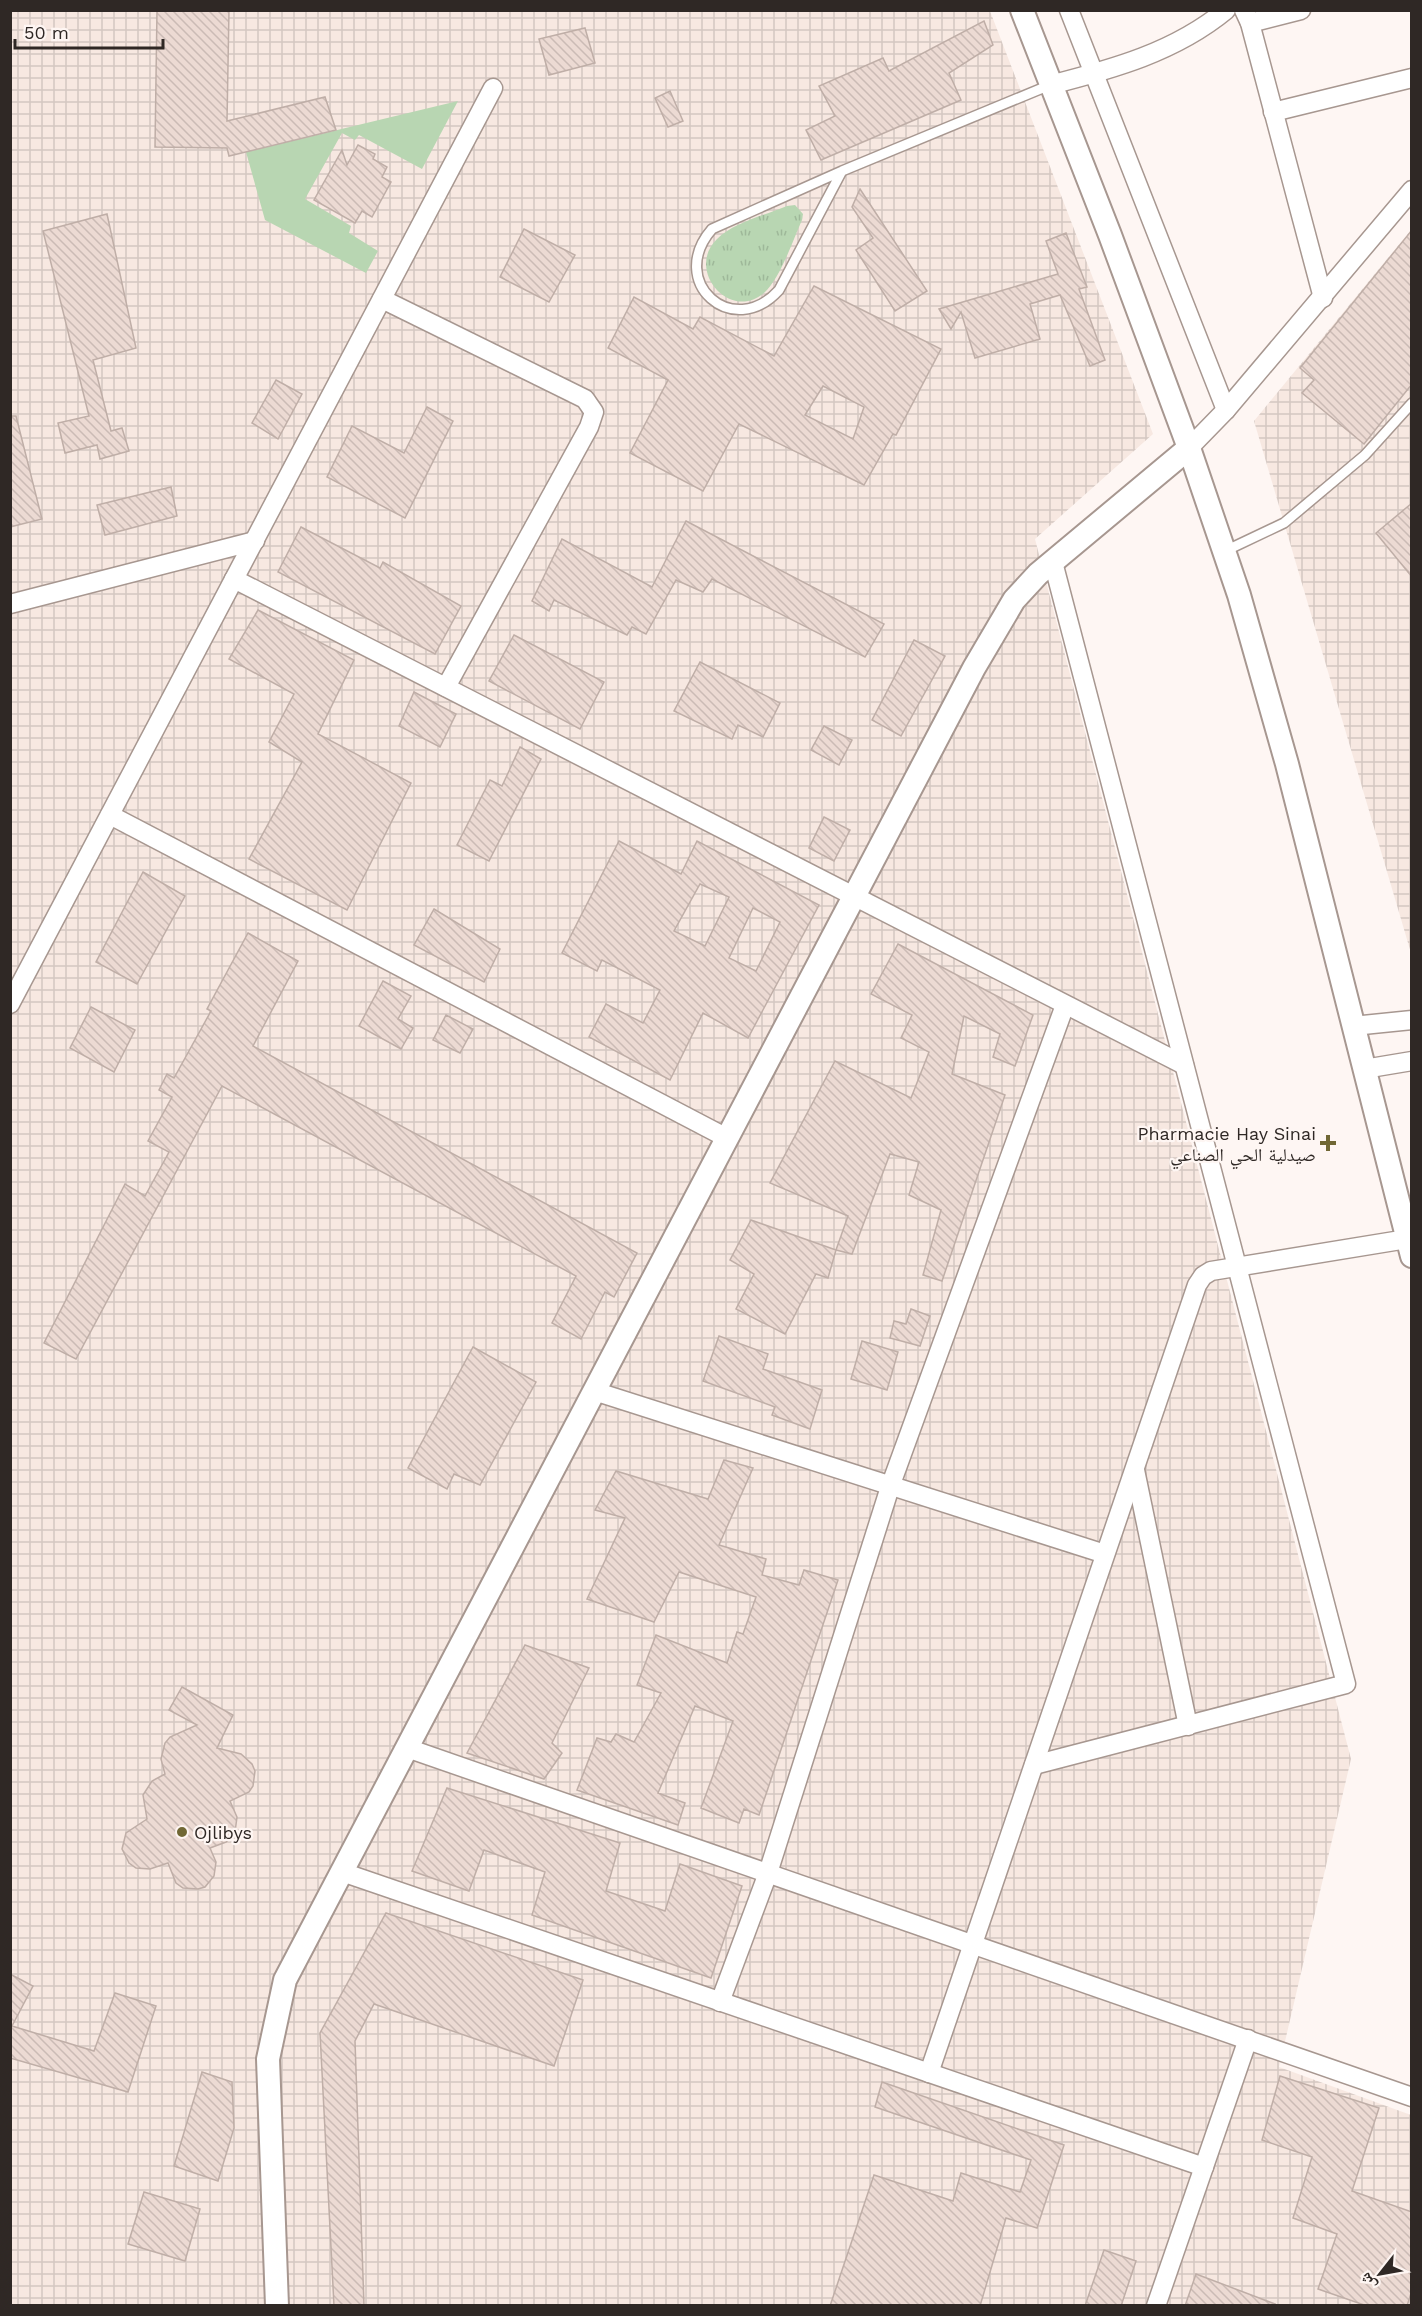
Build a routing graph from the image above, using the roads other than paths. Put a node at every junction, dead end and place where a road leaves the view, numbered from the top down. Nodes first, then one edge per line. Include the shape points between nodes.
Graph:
1 (1022, 10) edge
2 (1069, 10) edge
3 (1227, 10) edge
4 (1301, 10) edge
5 (1247, 17) edge
6 (1094, 74) junction
7 (1412, 78) edge
8 (1050, 85) junction
9 (494, 88) dead end
10 (1274, 112) junction
11 (842, 171) junction
12 (1412, 190) edge
13 (1323, 298) junction
14 (382, 299) junction
15 (1412, 403) edge
16 (1226, 410) junction
17 (1189, 448) junction
18 (255, 540) junction
19 (1224, 551) junction
20 (1053, 562) junction
21 (234, 579) junction
22 (10, 604) edge
23 (446, 687) junction
24 (110, 815) junction
25 (854, 897) junction
26 (12, 999) edge
27 (1065, 1005) junction
28 (1412, 1020) edge
29 (1353, 1026) junction
30 (1412, 1061) edge
31 (1184, 1065) junction
32 (1364, 1069) junction
33 (728, 1138) junction
34 (1409, 1248) edge
35 (1237, 1267) junction
36 (594, 1391) junction
37 (1134, 1468) junction
38 (890, 1487) junction
39 (1106, 1554) junction
40 (1188, 1726) junction
41 (407, 1748) junction
42 (1034, 1765) junction
43 (342, 1872) junction
44 (768, 1873) junction
45 (973, 1944) junction
46 (720, 2002) junction
47 (1248, 2039) junction
48 (929, 2073) junction
49 (1412, 2097) edge
50 (1204, 2167) junction
51 (277, 2306) edge
52 (1156, 2306) edge

1 - 8 street
2 - 6 street
3 - 6 street via 1185,39 1154,54
4 - 5 street
5 - 10 street
6 - 8 street
6 - 16 street
7 - 10 street
8 - 11 lane
8 - 17 street
9 - 14 street
10 - 13 street
11 - 11 lane via 712,229 702,240 695,269 707,296 732,310 746,310 770,300
12 - 13 street
13 - 16 street
14 - 18 street
14 - 23 street via 585,399 594,412
15 - 19 lane via 1365,455 1284,523
16 - 17 street
17 - 19 street
17 - 20 street
18 - 21 street
18 - 22 street
19 - 29 street via 1287,764
20 - 25 street via 1014,600
20 - 31 street
21 - 23 street
21 - 24 street
23 - 25 street
24 - 26 street
24 - 33 street
25 - 27 street
25 - 33 street
27 - 31 street
27 - 38 street
28 - 29 street
29 - 32 street
30 - 32 street
31 - 35 street
32 - 34 street
33 - 36 street
34 - 35 street
35 - 37 street via 1211,1271 1197,1285
35 - 40 street via 1346,1684
36 - 38 street
36 - 41 street
37 - 39 street
37 - 40 street
38 - 39 street
38 - 44 street
39 - 42 street
40 - 42 street
41 - 43 street
41 - 44 street
42 - 45 street
43 - 46 street
43 - 51 street via 285,1980 268,2059
44 - 45 street
44 - 46 street
45 - 47 street
45 - 48 street
46 - 48 street
47 - 49 street
47 - 50 street
48 - 50 street
50 - 52 street

